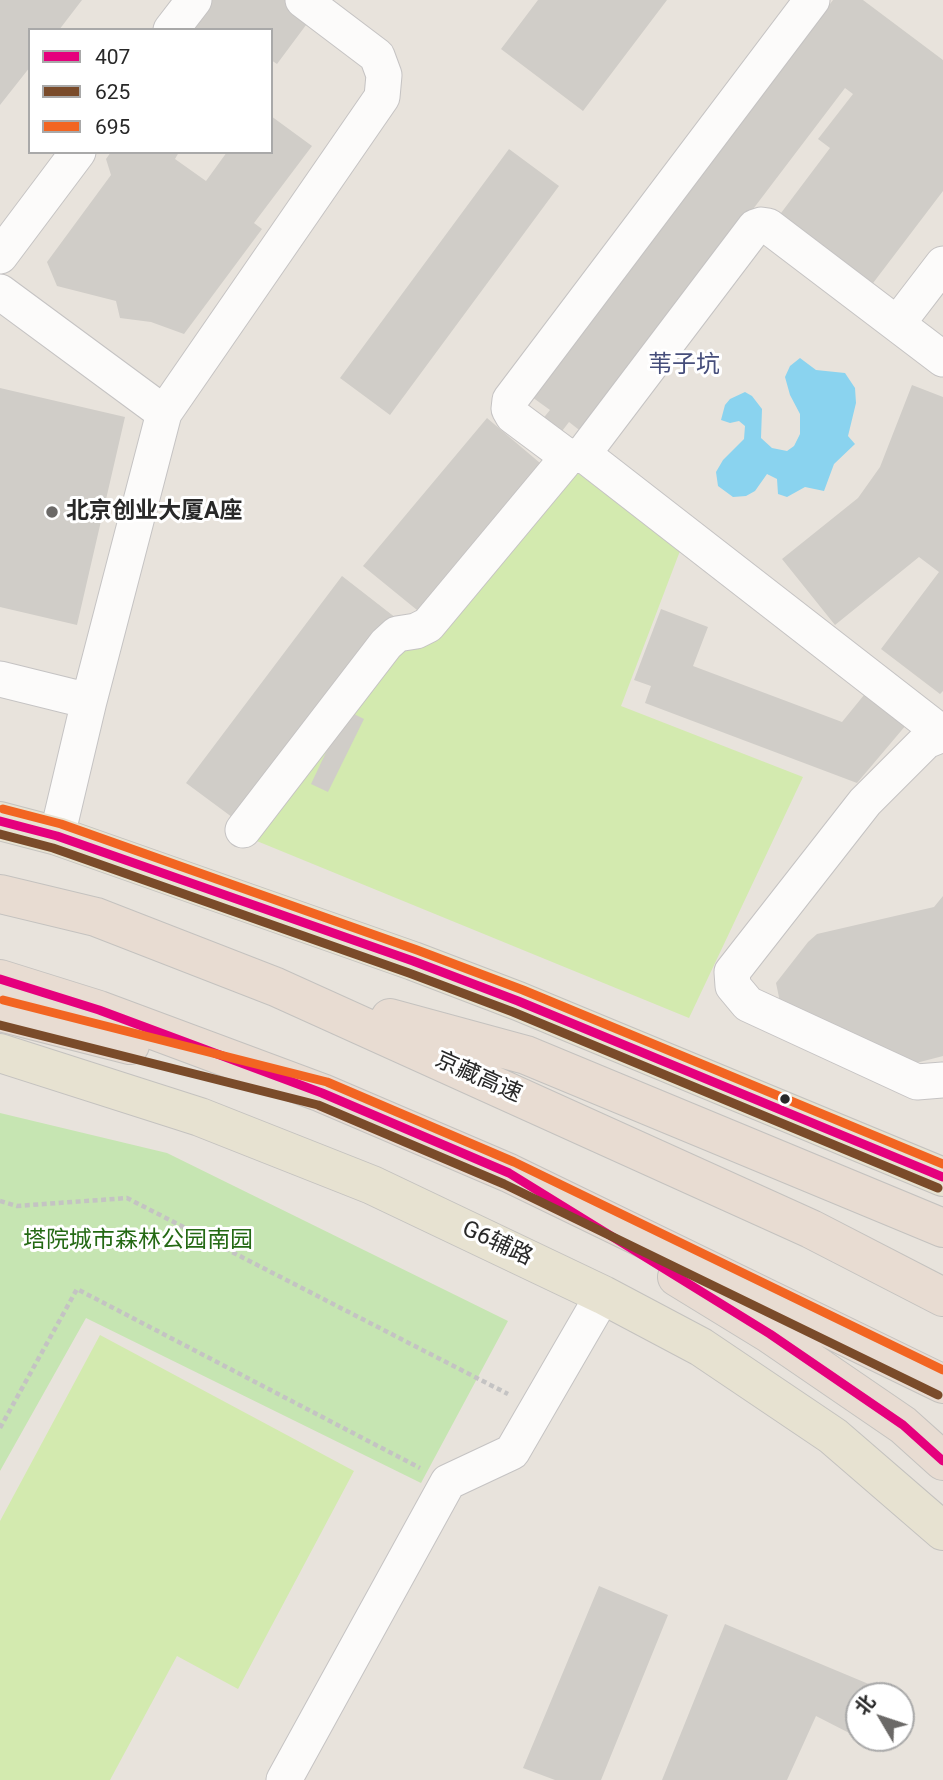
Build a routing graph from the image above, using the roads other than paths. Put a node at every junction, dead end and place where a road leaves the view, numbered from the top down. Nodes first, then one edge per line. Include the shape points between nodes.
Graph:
1 (194, 0) edge
2 (303, 0) edge
3 (812, 0) edge
4 (173, 28) edge
5 (76, 154) edge
6 (0, 256) edge
7 (943, 264) edge
8 (0, 292) edge
9 (897, 324) junction
10 (943, 359) edge
11 (164, 413) junction
12 (576, 455) junction
13 (0, 679) edge
14 (89, 701) junction
15 (943, 734) edge
16 (0, 821) edge
17 (243, 830) dead end
18 (57, 836) junction
19 (0, 878) edge
20 (0, 894) edge
21 (96, 917) junction
22 (0, 979) edge
23 (276, 987) junction
24 (0, 1012) edge
25 (0, 1053) edge
26 (943, 1080) edge
27 (322, 1093) junction
28 (509, 1173) junction
29 (943, 1177) edge
30 (943, 1228) edge
31 (603, 1295) junction
32 (943, 1297) edge
33 (943, 1384) edge
34 (943, 1461) edge
35 (943, 1531) edge
36 (284, 1780) edge

1 - 4 street
2 - 11 street via 377,56 384,75 382,97
3 - 12 street via 510,400 513,416
5 - 6 street
7 - 9 street
8 - 11 street
9 - 10 street
9 - 12 street via 768,226 755,227
11 - 14 street
12 - 15 street
12 - 17 street via 428,625 397,635 386,644
13 - 14 street
14 - 18 street
15 - 26 street via 926,741 864,802 732,972 733,986 748,1003 918,1082
16 - 18 main road
18 - 29 main road via 413,961
19 - 21 highway
20 - 21 highway, 京藏高速
21 - 23 highway, 京藏高速
22 - 27 highway via 99,1010
23 - 30 highway via 526,1055
23 - 32 highway, 京藏高速 via 811,1229
24 - 27 highway
25 - 31 main road, G6辅路 via 200,1118 372,1185
27 - 28 highway
28 - 33 highway
28 - 34 highway via 770,1334 903,1424
31 - 35 main road, G6辅路 via 701,1347 833,1436
31 - 36 street via 512,1452 448,1482

